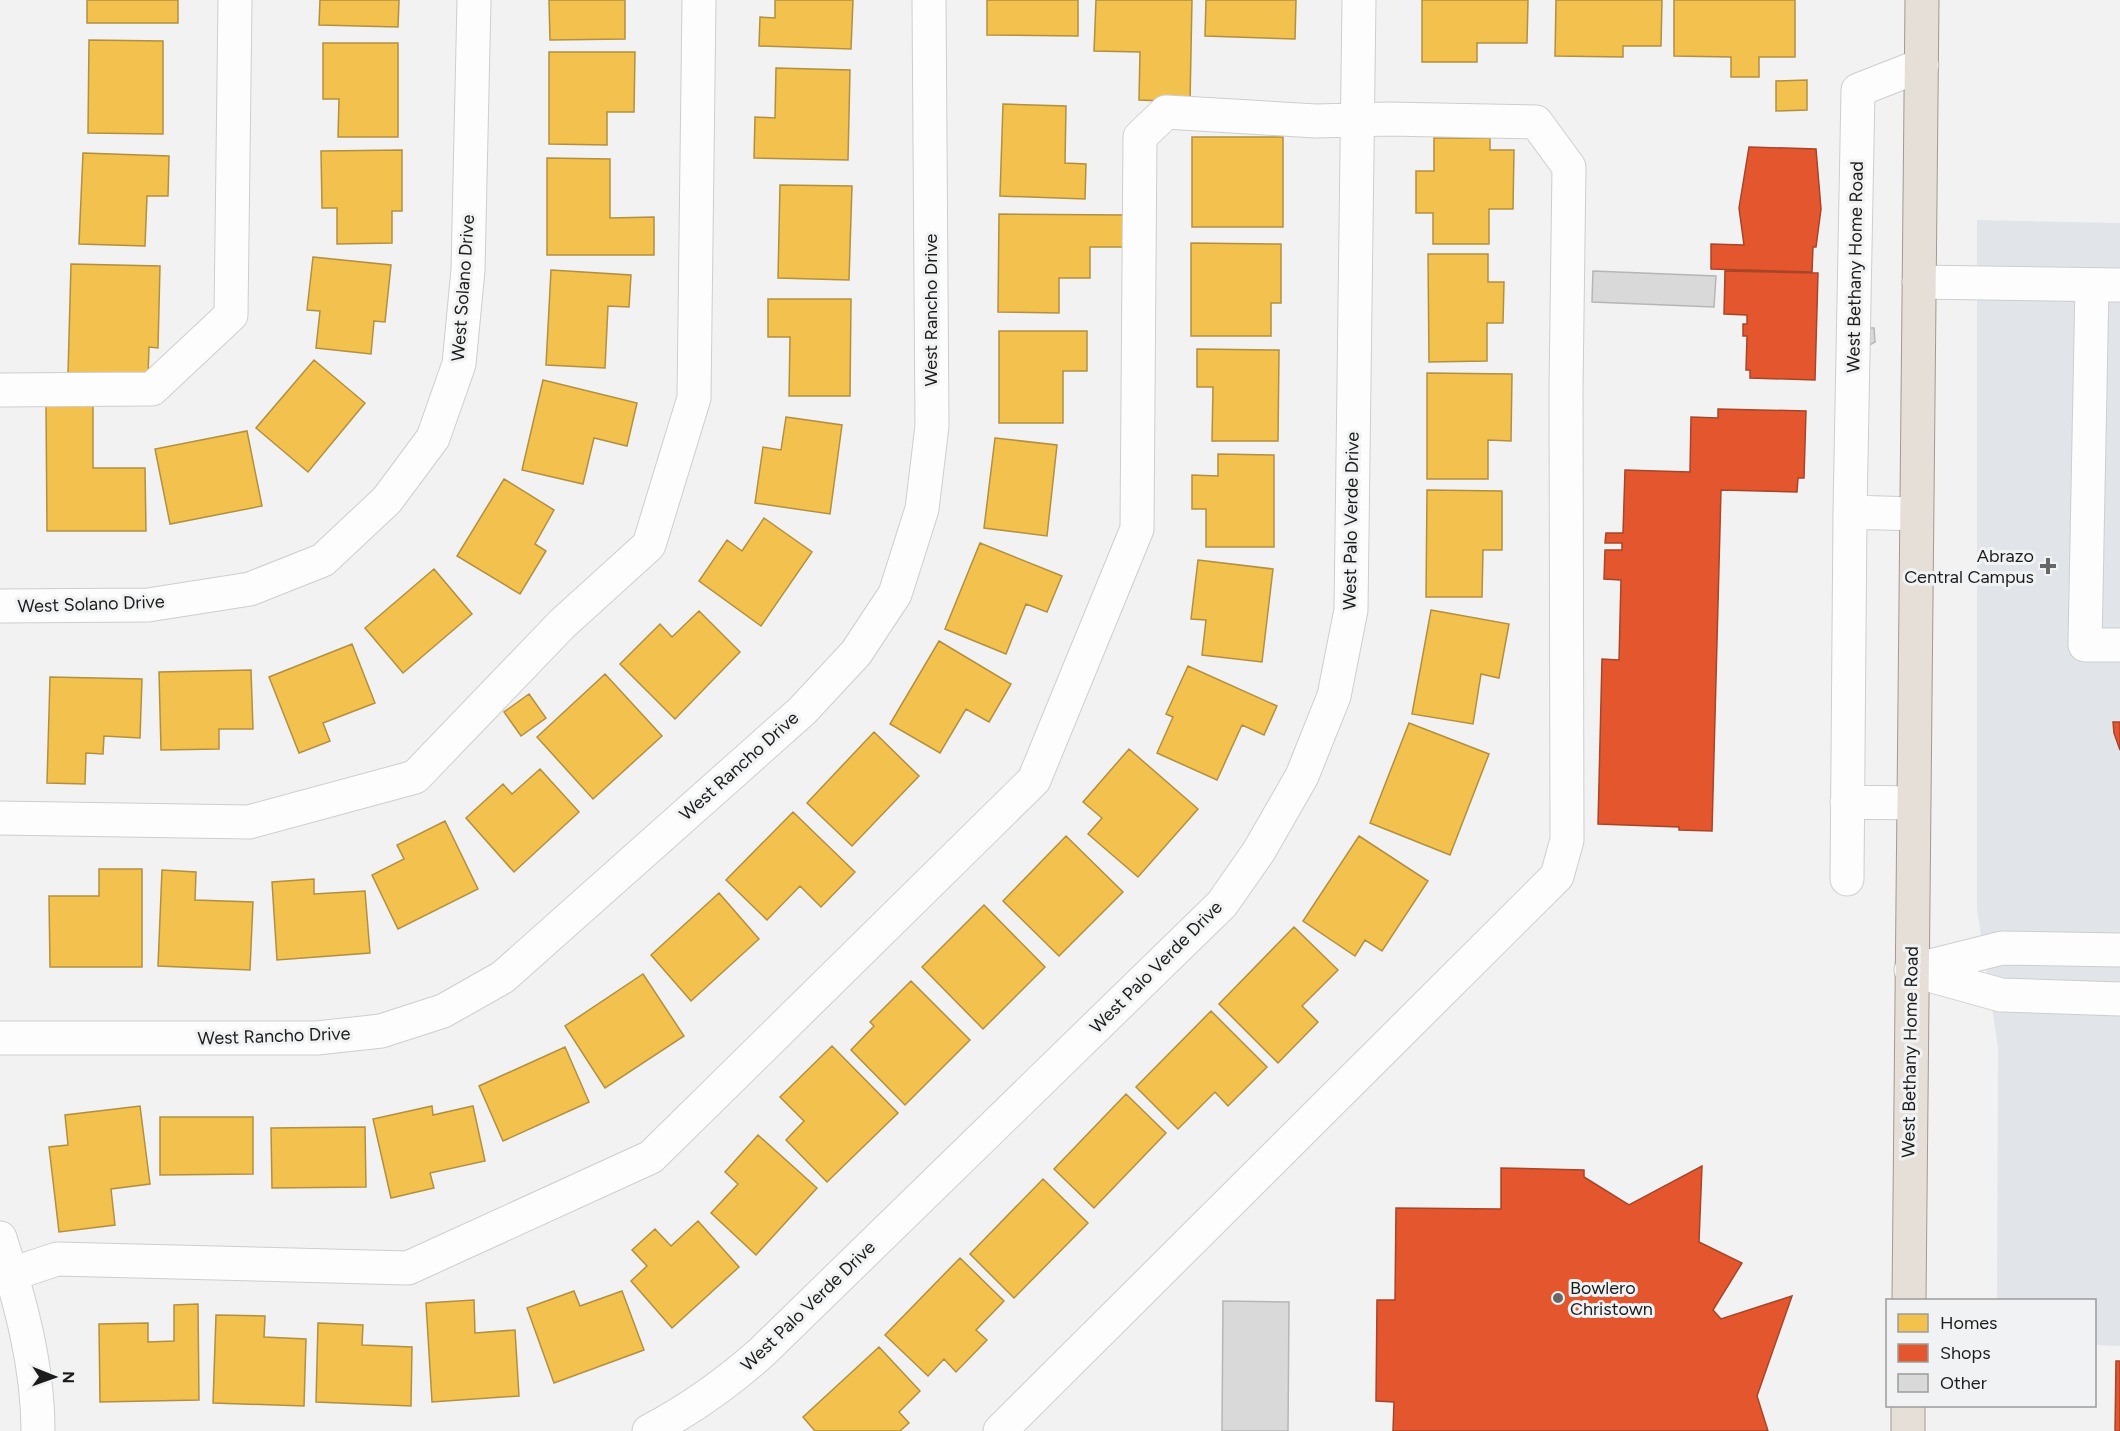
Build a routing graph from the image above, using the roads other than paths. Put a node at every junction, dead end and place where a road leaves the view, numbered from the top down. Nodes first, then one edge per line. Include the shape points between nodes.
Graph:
1 (235, 0) edge
2 (474, 0) edge
3 (699, 0) edge
4 (929, 0) edge
5 (1359, 0) edge
6 (1922, 0) edge
7 (1922, 65) junction
8 (1357, 120) junction
9 (1919, 282) junction
10 (2106, 285) edge
11 (0, 390) edge
12 (1850, 512) junction
13 (1916, 514) junction
14 (0, 606) edge
15 (2120, 645) edge
16 (1847, 802) junction
17 (1913, 803) junction
18 (0, 818) edge
19 (1847, 879) dead end
20 (2120, 950) edge
21 (1911, 970) junction
22 (2120, 999) edge
23 (0, 1038) edge
24 (0, 1238) edge
25 (12, 1274) junction
26 (1909, 1299) edge
27 (1908, 1407) edge
28 (38, 1431) edge
29 (650, 1431) edge
30 (1000, 1431) edge
31 (1908, 1431) edge

1 - 11 street via 231,315 152,388
2 - 14 street, West Solano Drive via 468,270 459,364 433,438 387,500 323,560 250,589 148,605
3 - 18 street via 694,398 649,544 562,624 415,777 249,822
4 - 23 street, West Rancho Drive via 932,426 922,509 895,594 856,653 802,711 503,977 443,1011 381,1031 317,1038
5 - 8 street, West Palo Verde Drive
6 - 7 main road, West Bethany Home Road
7 - 9 main road, West Bethany Home Road
7 - 12 street, West Bethany Home Road via 1858,90
8 - 25 street via 1166,112 1140,137 1137,530 1034,780 651,1157 408,1268 57,1259
8 - 29 street, West Palo Verde Drive via 1351,610 1334,696 1302,776 1259,851 1222,904 731,1380
8 - 30 street via 1536,122 1569,167 1567,840 1557,876
9 - 10 street
9 - 13 main road, West Bethany Home Road
10 - 15 street via 2085,645
12 - 13 street
12 - 16 street, West Bethany Home Road
13 - 17 main road, West Bethany Home Road
16 - 17 street
16 - 19 street, West Bethany Home Road
17 - 21 main road, West Bethany Home Road
20 - 21 street via 2002,948
21 - 22 street via 2001,995
21 - 26 main road, West Bethany Home Road
24 - 25 street
25 - 28 street via 25,1322
27 - 31 main road

